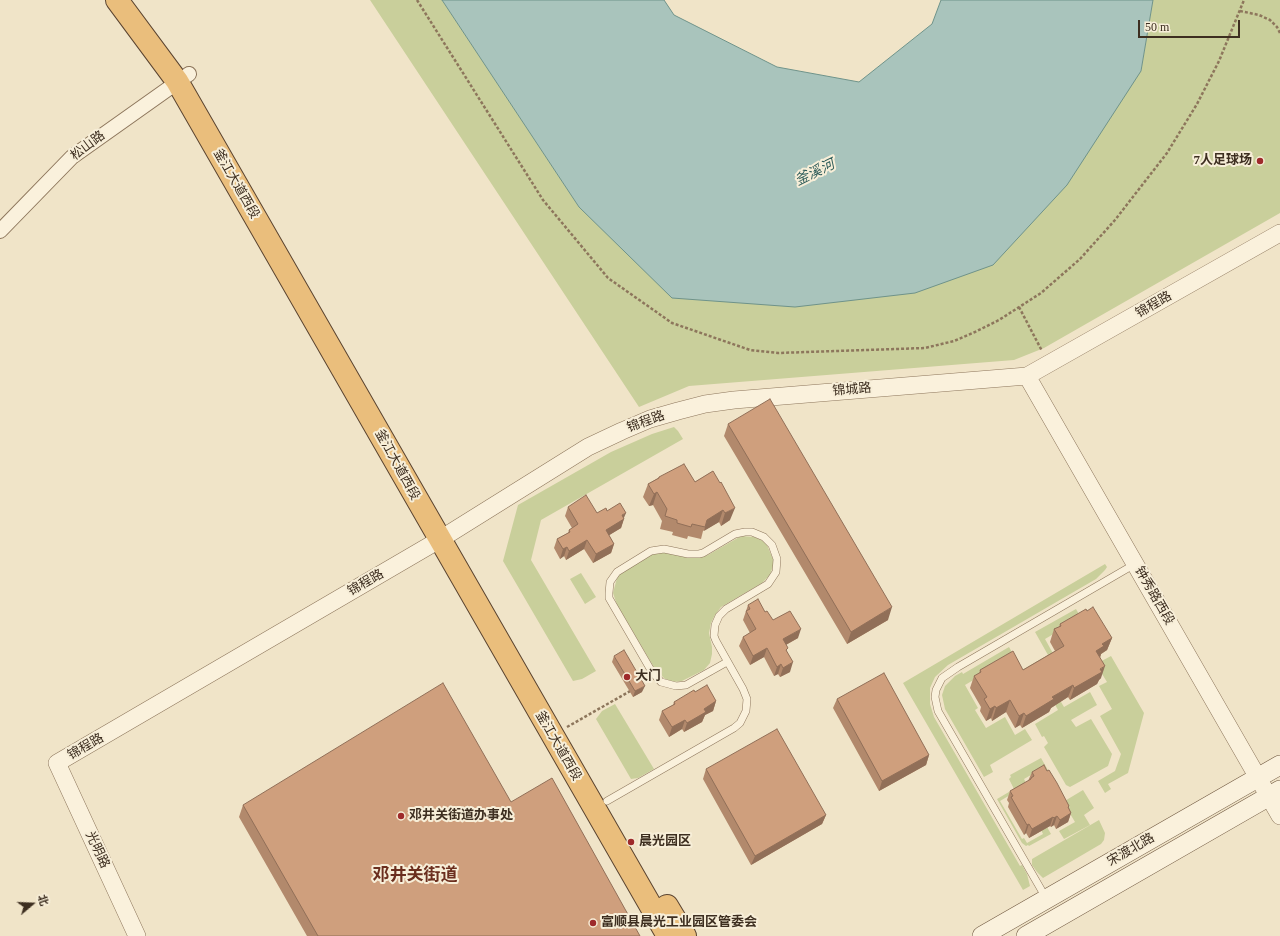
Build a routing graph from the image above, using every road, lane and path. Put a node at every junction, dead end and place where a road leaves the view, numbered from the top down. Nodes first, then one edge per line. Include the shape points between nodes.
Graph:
1 (117, 0) edge
2 (134, 0) edge
3 (417, 0) edge
4 (1244, 0) edge
5 (1240, 11) junction
6 (1280, 33) edge
7 (183, 78) junction
8 (0, 231) edge
9 (1280, 233) edge
10 (1019, 307) junction
11 (1049, 365) junction
12 (1027, 376) junction
13 (678, 411) joint
14 (446, 536) junction
15 (1135, 564) junction
16 (727, 662) junction
17 (655, 676) junction
18 (566, 728) junction
19 (57, 763) joint
20 (1280, 765) edge
21 (1258, 778) junction
22 (1274, 793) edge
23 (607, 801) junction
24 (1280, 816) edge
25 (1047, 899) junction
26 (137, 936) edge
27 (668, 936) edge
28 (685, 936) edge
29 (982, 936) edge
30 (1026, 936) edge

1 - 7 highway, 釜江大道西段
2 - 7 highway, 釜江大道西段
3 - 10 path via 543,200 608,278 672,322 750,350 778,353 894,350 925,348 954,340 999,320
4 - 5 path
5 - 6 path via 1270,20
5 - 10 path via 1198,104 1167,153 1115,220 1080,259 1041,293
7 - 8 street, 松山路 via 72,157
7 - 14 highway, 釜江大道西段
9 - 11 street, 锦程路
10 - 11 path
11 - 12 street, 锦程路
12 - 13 street, 锦城路 via 734,400
12 - 15 street, 钟秀路西段
13 - 14 street, 锦程路 via 643,422 588,447
14 - 18 highway, 釜江大道西段
14 - 19 street, 锦程路
14 - 27 highway, 釜江大道西段
15 - 21 street, 钟秀路西段
15 - 25 lane via 958,667 942,678 936,690 938,711
16 - 17 lane via 690,684 681,686 666,684
16 - 17 lane via 714,636 717,620 726,609 768,584 777,568 777,558 772,545 764,537 752,532 735,534 699,554 664,549 651,551 620,568 613,576 609,598
16 - 23 lane via 747,699 746,711 740,723
17 - 18 path
18 - 23 highway, 釜江大道西段
19 - 26 street, 光明路
20 - 21 main road, 宋渡北路
21 - 22 street, 钟秀路西段
21 - 25 main road, 宋渡北路
22 - 24 street, 钟秀路西段
22 - 30 main road, 宋渡北路
23 - 28 highway, 釜江大道西段
25 - 29 main road, 宋渡北路

